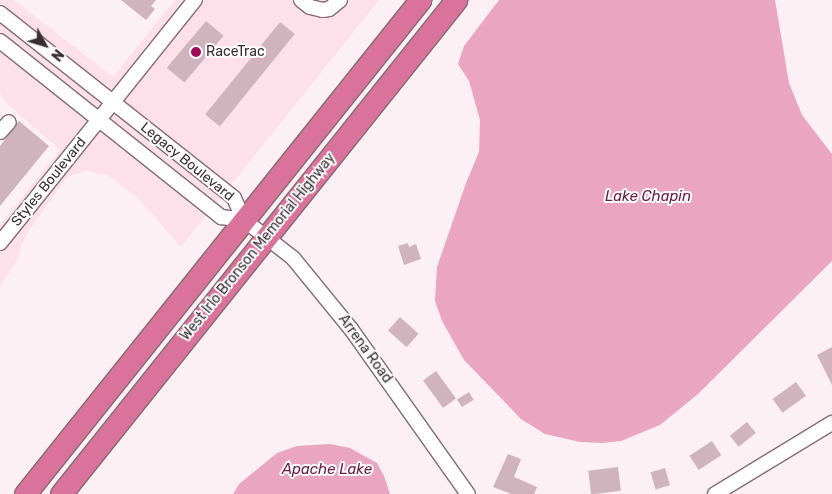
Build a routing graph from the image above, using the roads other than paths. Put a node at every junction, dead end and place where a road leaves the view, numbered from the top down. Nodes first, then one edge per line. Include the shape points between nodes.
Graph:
1 (195, 0) edge
2 (301, 0) edge
3 (340, 0) edge
4 (420, 0) edge
5 (456, 0) edge
6 (0, 13) edge
7 (0, 41) edge
8 (113, 102) junction
9 (99, 120) junction
10 (244, 220) junction
11 (267, 236) junction
12 (0, 243) edge
13 (832, 423) edge
14 (25, 494) edge
15 (61, 494) edge
16 (468, 494) edge
17 (715, 494) edge

1 - 8 street, Styles Boulevard
2 - 3 street via 310,8 322,10 329,9
4 - 10 highway, West Irlo Bronson Memorial Highway
5 - 11 highway, West Irlo Bronson Memorial Highway
6 - 8 street, Legacy Boulevard
7 - 9 street, Legacy Boulevard
8 - 9 street, Styles Boulevard
8 - 10 street, Legacy Boulevard via 234,198
9 - 10 street, Legacy Boulevard via 221,217
9 - 12 street, Styles Boulevard
10 - 11 street, Arrena Road
10 - 14 highway, West Irlo Bronson Memorial Highway
11 - 15 highway, West Irlo Bronson Memorial Highway
11 - 16 street, Arrena Road via 319,286
13 - 17 street

